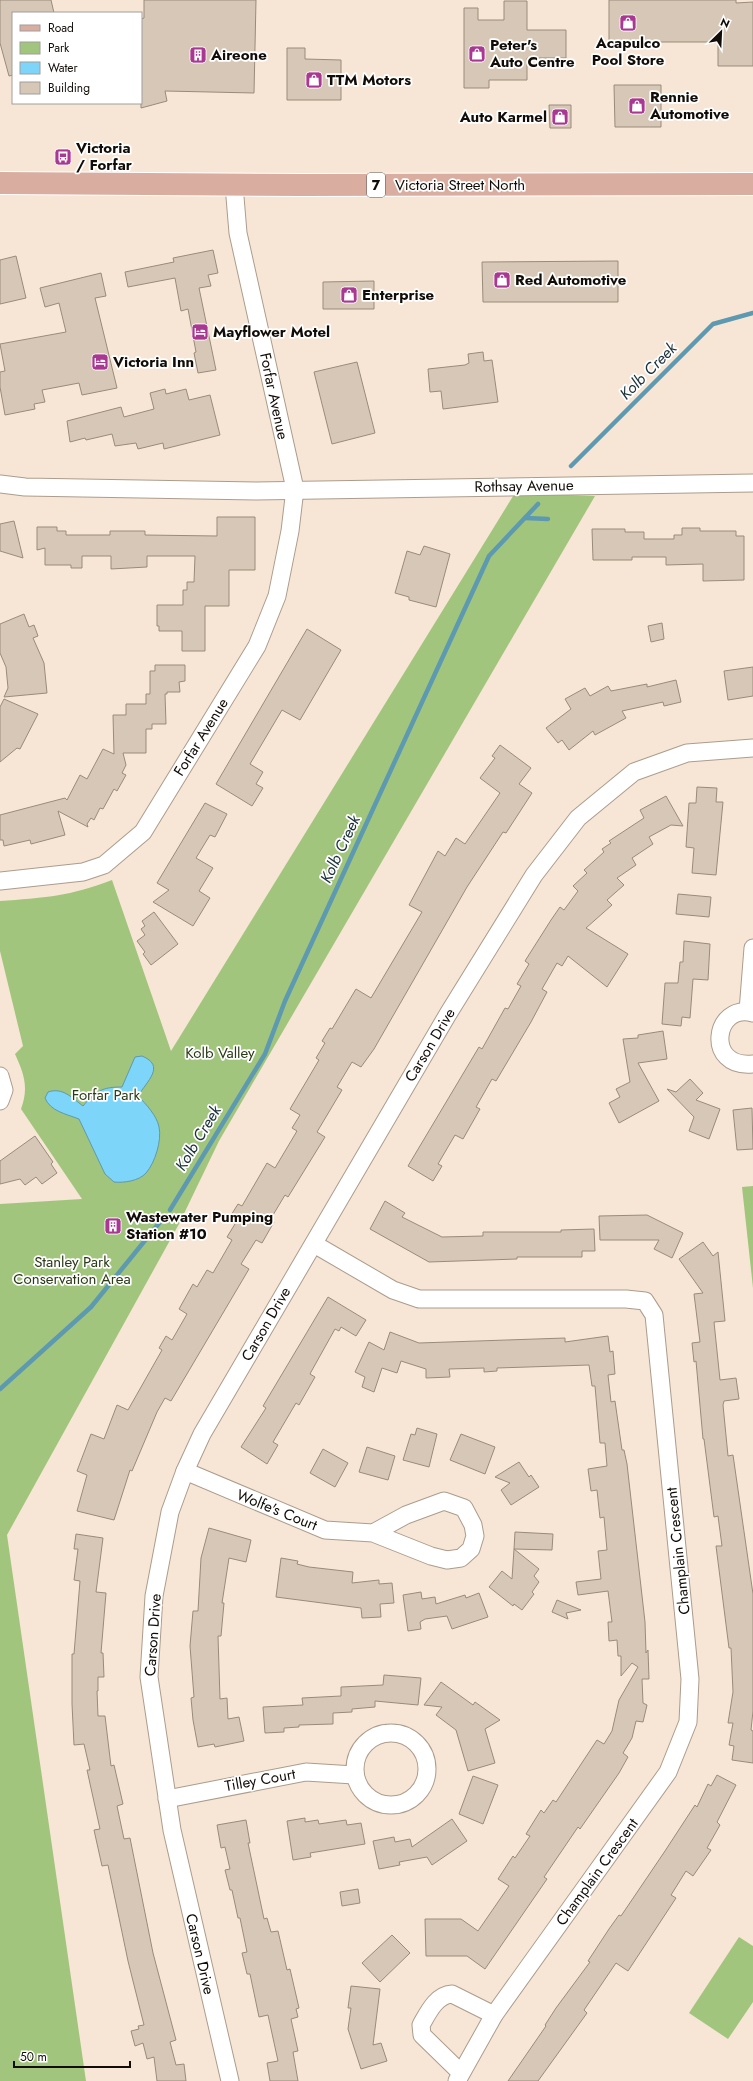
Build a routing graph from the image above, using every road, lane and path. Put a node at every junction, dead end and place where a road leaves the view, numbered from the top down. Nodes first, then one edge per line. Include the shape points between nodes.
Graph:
1 (0, 183) edge
2 (753, 184) edge
3 (234, 185) junction
4 (753, 483) edge
5 (0, 484) edge
6 (295, 489) junction
7 (753, 748) edge
8 (0, 881) edge
9 (753, 948) edge
10 (751, 1012) edge
11 (753, 1064) edge
12 (0, 1076) edge
13 (0, 1101) edge
14 (314, 1244) junction
15 (185, 1471) junction
16 (373, 1533) junction
17 (354, 1775) junction
18 (167, 1799) junction
19 (494, 2015) junction
20 (459, 2077) edge
21 (230, 2081) edge

1 - 3 main road, Victoria Street North / 7
2 - 3 main road, Victoria Street North / 7
3 - 6 street, Forfar Avenue via 238,233
4 - 6 street, Rothsay Avenue
5 - 6 street via 41,487
6 - 8 street, Forfar Avenue via 277,596 257,646 143,832 104,865 83,872
7 - 14 street, Carson Drive via 686,753 634,772 578,818 534,875 448,1014
9 - 10 street
10 - 11 street via 738,1012 729,1017 722,1025 719,1035 724,1054 733,1062
12 - 13 street via 4,1090
14 - 15 street, Carson Drive via 202,1434
14 - 19 street, Champlain Crescent via 393,1290 419,1299 626,1299 645,1301 654,1315 690,1679 688,1722 668,1772
15 - 16 street, Wolfe's Court via 325,1530
15 - 18 street, Carson Drive via 170,1512 154,1596 149,1677
16 - 16 street, Wolfe's Court via 447,1560 461,1558 471,1549 475,1536 473,1525 464,1508 444,1501 406,1515
17 - 17 street via 360,1790 371,1800 386,1806 401,1804 415,1797 424,1786 428,1773 426,1759 420,1747 410,1737 396,1732 382,1733 370,1739 360,1749 354,1761
17 - 18 street, Tilley Court via 306,1772
18 - 21 street, Carson Drive
19 - 20 street, Champlain Crescent
19 - 20 street via 452,1994 446,1995 432,2006 421,2025 422,2035

